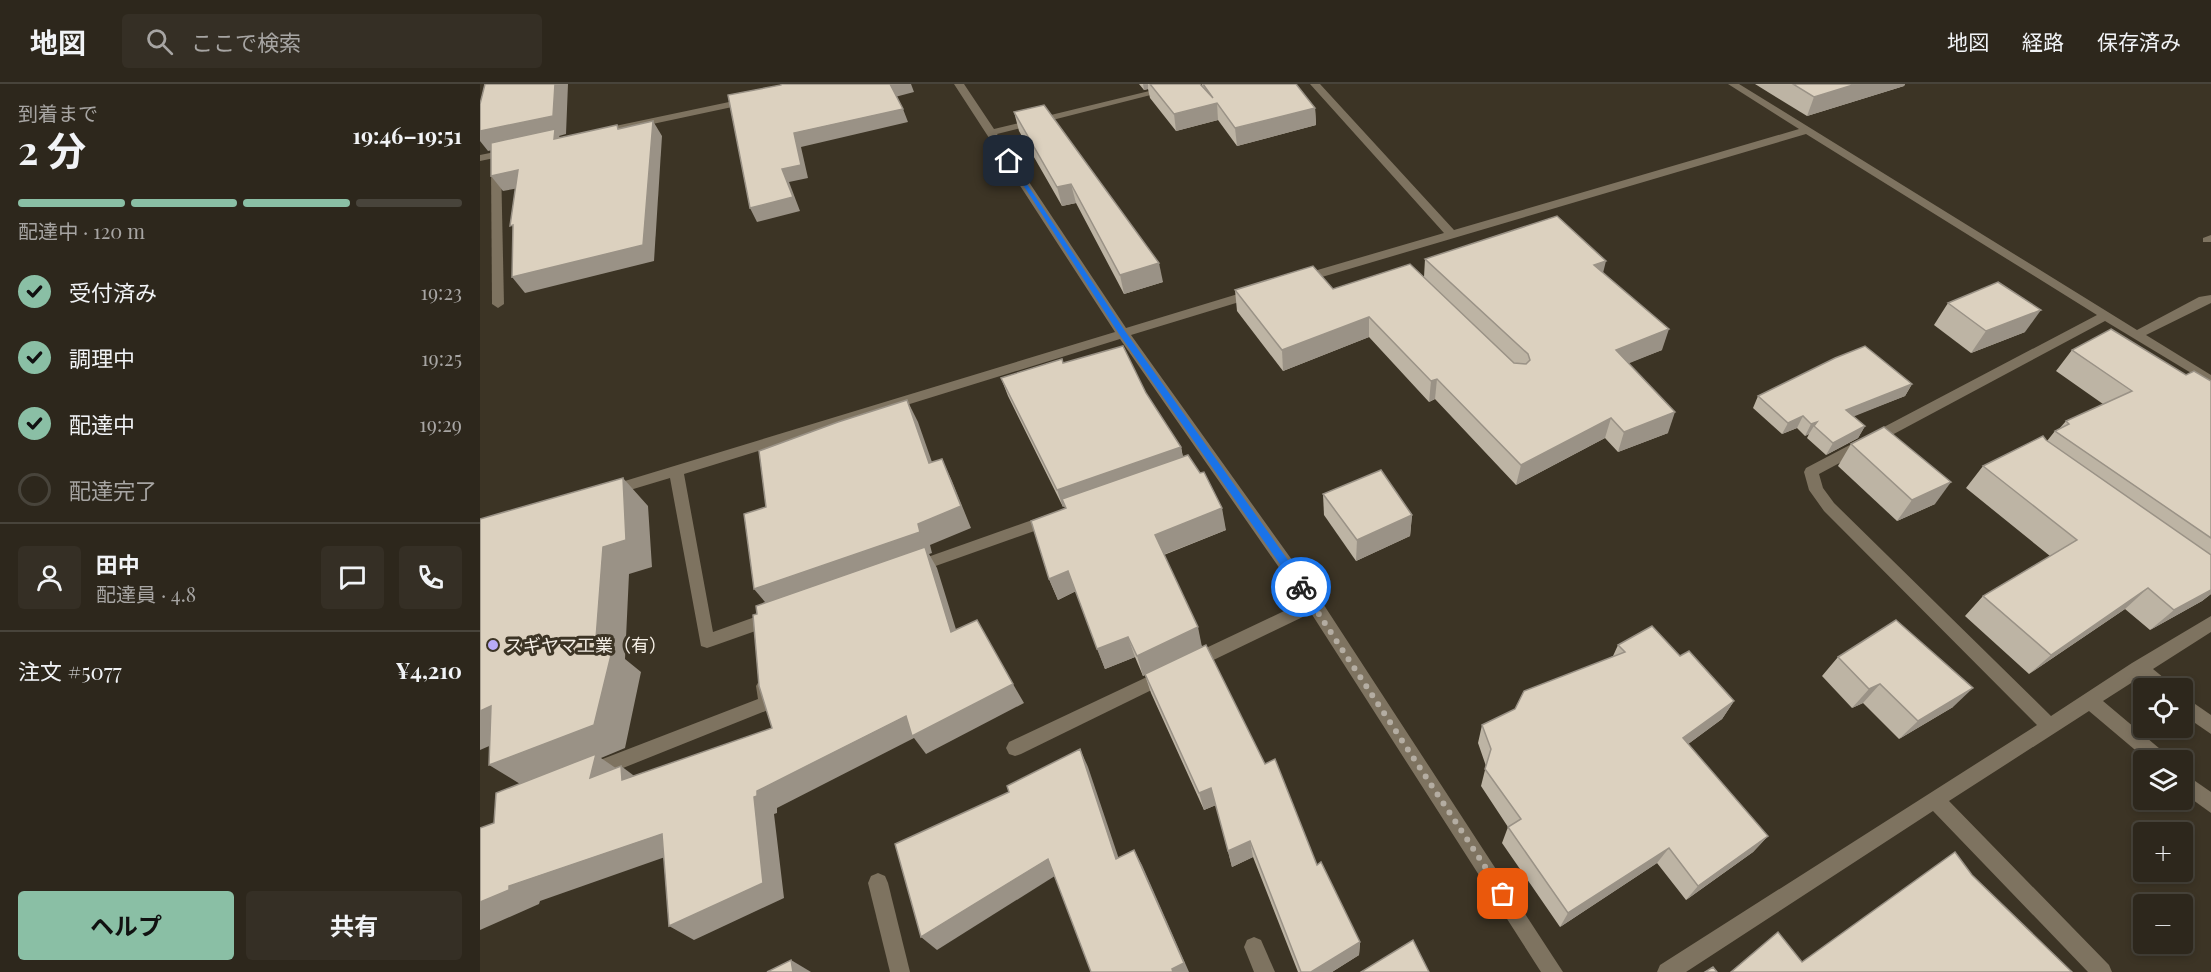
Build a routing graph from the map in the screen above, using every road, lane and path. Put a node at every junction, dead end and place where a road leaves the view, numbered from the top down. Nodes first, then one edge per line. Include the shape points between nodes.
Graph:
1 (958, 84) edge
2 (1189, 84) edge
3 (1315, 84) edge
4 (1733, 84) edge
5 (759, 99) edge
6 (1807, 130) junction
7 (990, 133) junction
8 (587, 135) edge
9 (518, 150) edge
10 (495, 155) junction
11 (480, 158) edge
12 (1452, 235) junction
13 (1288, 283) edge
14 (1266, 290) edge
15 (2211, 299) edge
16 (498, 304) dead end
17 (2105, 316) junction
18 (1122, 332) junction
19 (2138, 335) junction
20 (2210, 380) edge
21 (676, 470) junction
22 (600, 495) edge
23 (1069, 513) edge
24 (903, 572) edge
25 (1314, 604) junction
26 (792, 611) edge
27 (759, 623) junction
28 (2211, 623) edge
29 (761, 646) edge
30 (2139, 668) junction
31 (763, 669) edge
32 (2152, 678) edge
33 (2089, 700) junction
34 (2193, 712) edge
35 (2049, 726) junction
36 (2211, 726) edge
37 (1015, 748) dead end
38 (2148, 750) edge
39 (572, 779) edge
40 (2193, 789) edge
41 (1936, 801) junction
42 (2211, 804) edge
43 (878, 883) dead end
44 (1254, 947) dead end
45 (900, 972) edge
46 (1265, 972) edge
47 (1553, 972) edge
48 (1667, 972) edge
49 (2102, 972) edge

1 - 7 street
2 - 7 street
3 - 12 street
4 - 6 street
5 - 8 street
6 - 12 street
6 - 17 street
7 - 18 street
9 - 10 street
10 - 11 street
10 - 16 street
12 - 13 street via 1391,258
14 - 18 street
15 - 19 street
17 - 19 street
17 - 35 street via 1811,472 1816,490 1829,507
18 - 21 street
18 - 25 street via 1208,464
19 - 20 street
21 - 22 street
21 - 27 street via 707,641
23 - 24 street
25 - 37 street
25 - 47 street
26 - 27 street
27 - 29 street
28 - 30 street
30 - 32 street
30 - 33 street
31 - 39 street via 767,704
33 - 35 street
33 - 38 street
34 - 36 street
35 - 41 street
40 - 42 street
41 - 48 street
41 - 49 street
43 - 45 street
44 - 46 street

